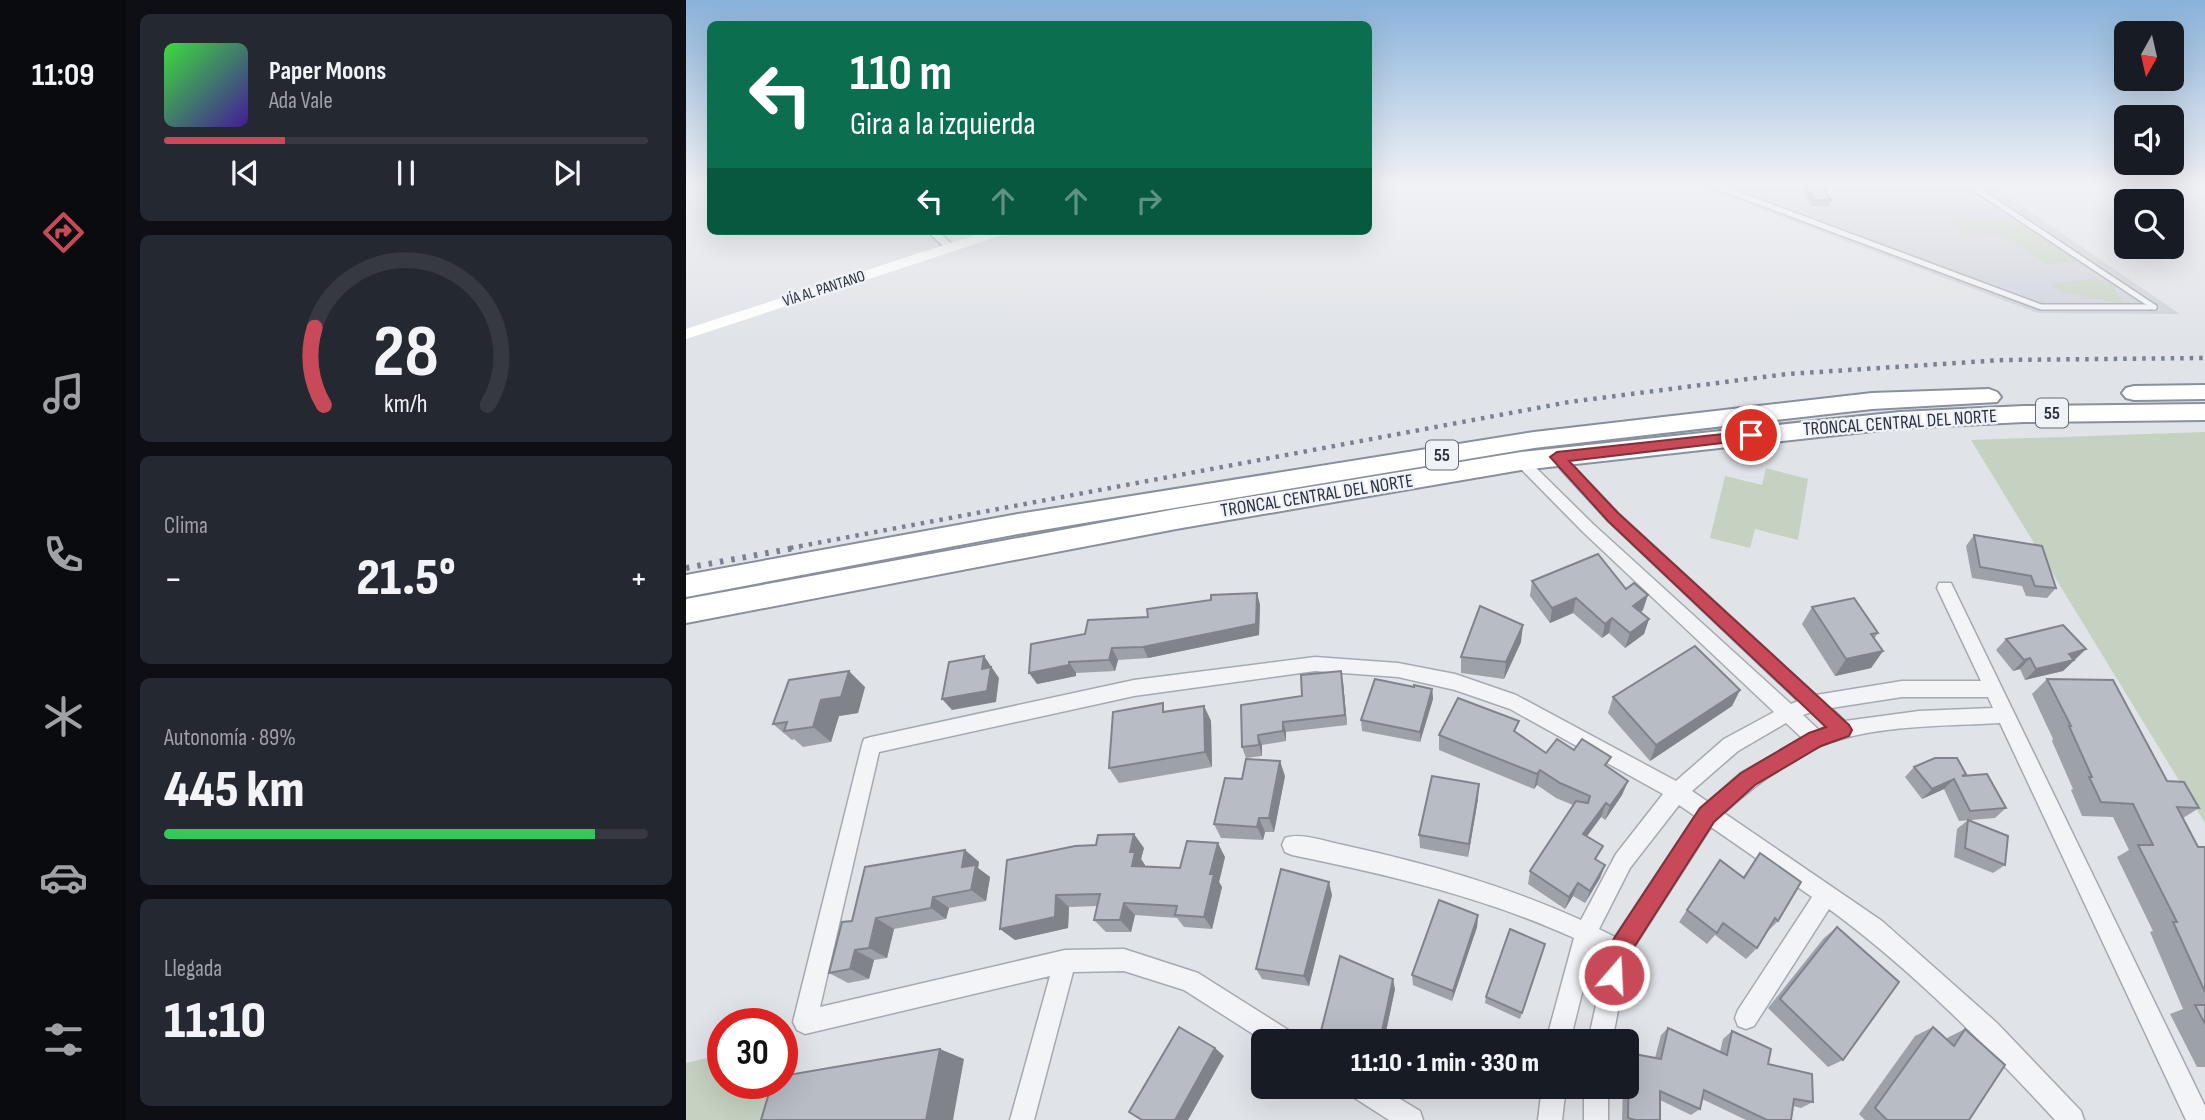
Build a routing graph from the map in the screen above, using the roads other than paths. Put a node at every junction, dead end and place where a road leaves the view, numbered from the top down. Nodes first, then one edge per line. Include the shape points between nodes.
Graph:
1 (939, 237) edge
2 (982, 237) edge
3 (1854, 237) edge
4 (2047, 237) edge
5 (950, 248) junction
6 (686, 334) edge
7 (2205, 391) edge
8 (2205, 411) edge
9 (1557, 457) junction
10 (1521, 461) junction
11 (1673, 573) junction
12 (1650, 585) junction
13 (686, 586) edge
14 (1945, 588) dead end
15 (686, 611) edge
16 (1994, 689) junction
17 (1814, 703) junction
18 (1788, 713) junction
19 (2006, 715) junction
20 (1842, 730) junction
21 (1816, 739) junction
22 (1677, 792) junction
23 (1707, 815) junction
24 (1292, 845) dead end
25 (1826, 894) junction
26 (1586, 932) junction
27 (1619, 951) junction
28 (1065, 961) junction
29 (1746, 1018) dead end
30 (1266, 1029) edge
31 (1561, 1029) edge
32 (1601, 1029) edge
33 (1377, 1099) edge
34 (1553, 1099) edge
35 (1596, 1099) edge
36 (1022, 1120) edge
37 (1411, 1120) edge
38 (1550, 1120) edge
39 (1595, 1120) edge
40 (2072, 1120) edge
41 (2199, 1120) edge

1 - 5 street
2 - 5 main road, VÍA AL PANTANO
3 - 4 lane via 2041,307 2153,309
5 - 6 main road, VÍA AL PANTANO
7 - 13 highway, TRONCAL CENTRAL DEL NORTE / 55 via 1872,401 1534,440 1018,524
8 - 9 highway, TRONCAL CENTRAL DEL NORTE / 55 via 1899,420
9 - 10 highway, TRONCAL CENTRAL DEL NORTE / 55
9 - 11 street
10 - 12 street
10 - 15 highway, TRONCAL CENTRAL DEL NORTE / 55 via 1175,519
11 - 12 street
11 - 17 street
12 - 18 street
14 - 16 street
16 - 17 street via 1902,689
16 - 19 street
17 - 18 street
17 - 20 street
18 - 21 street
18 - 22 street via 1731,745
19 - 20 street via 1919,719
19 - 41 street
20 - 21 street
21 - 23 street via 1748,779
22 - 23 street
22 - 26 street via 1623,861
22 - 28 street via 1516,703 1455,682 1398,670 1315,664 1134,688 870,745 805,1021
23 - 25 street
23 - 27 street
24 - 26 street via 1491,892
25 - 29 street
25 - 40 street via 1874,929 1989,1031
26 - 27 street
26 - 31 street
27 - 32 street
28 - 30 street via 1124,960 1190,981
28 - 36 street
33 - 37 street
34 - 38 street
35 - 39 street

